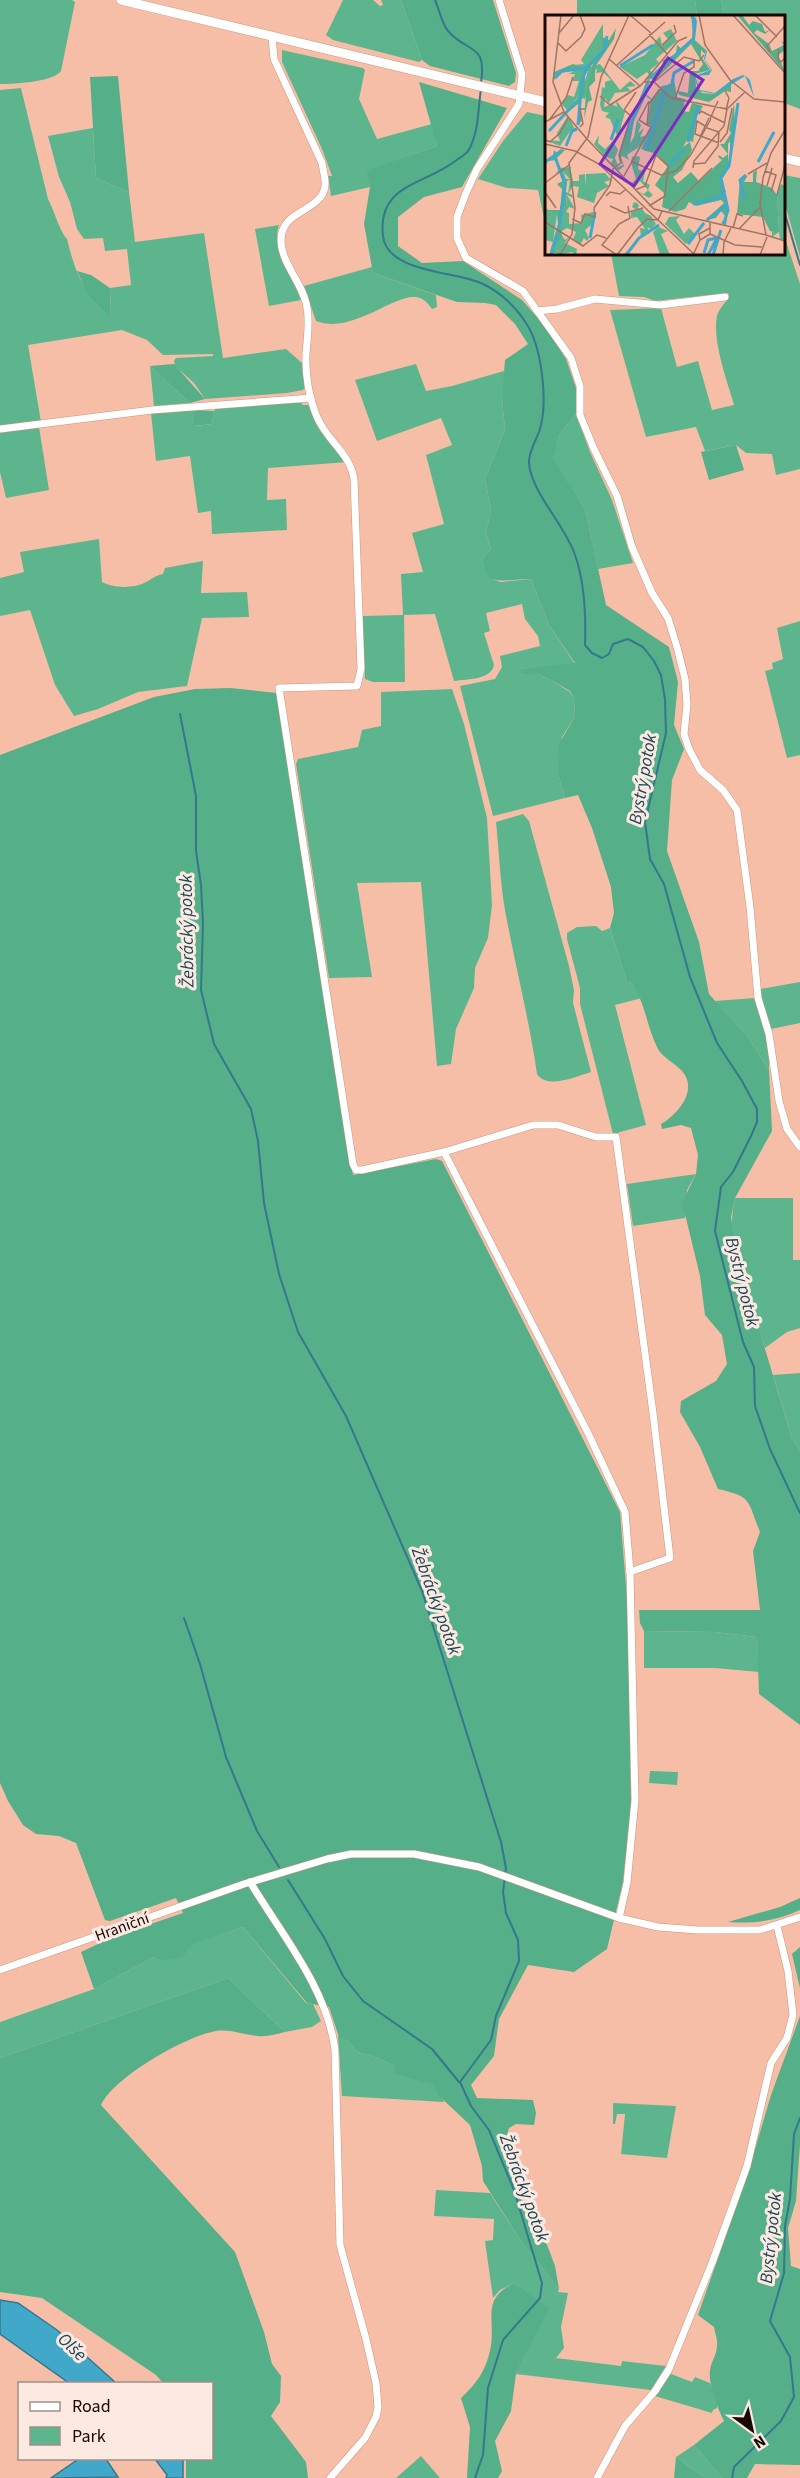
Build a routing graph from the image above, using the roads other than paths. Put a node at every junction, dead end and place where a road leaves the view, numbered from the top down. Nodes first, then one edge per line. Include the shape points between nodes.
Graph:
1 (121, 0) edge
2 (499, 0) edge
3 (272, 37) junction
4 (521, 97) junction
5 (545, 102) edge
6 (785, 158) edge
7 (800, 162) edge
8 (725, 297) dead end
9 (537, 311) junction
10 (311, 398) junction
11 (0, 429) edge
12 (800, 1147) edge
13 (444, 1152) junction
14 (630, 1572) junction
15 (247, 1883) junction
16 (800, 1917) edge
17 (619, 1918) junction
18 (777, 1926) junction
19 (0, 1970) edge
20 (330, 2478) edge
21 (597, 2478) edge

1 - 3 main road
2 - 4 street via 522,75
3 - 4 main road
3 - 10 street via 274,59 325,178 320,196 288,219 281,238 308,309 306,358
4 - 5 main road
4 - 9 street via 477,169 456,228 466,258 523,291
6 - 7 main road
8 - 9 street via 660,305 595,299
9 - 12 street via 572,358 580,386 580,415 617,496 640,566 668,618 685,679 684,734 688,749 700,770 737,810 758,998 769,1035 781,1108 787,1129
10 - 11 street via 140,411
10 - 13 street via 322,429 352,468 361,669 357,686 279,688 353,1164 356,1170 362,1170
13 - 14 street via 625,1512
13 - 14 street via 533,1125 558,1125 596,1137 616,1137 669,1558
14 - 17 street via 635,1800 627,1883
15 - 17 street, Hraniční via 351,1854 414,1854 479,1867
15 - 19 street, Hraniční
15 - 20 street via 286,1937 332,2027 340,2245 378,2397 376,2417 365,2438
16 - 18 street, Hraniční
17 - 18 street, Hraniční via 676,1929 760,1930
18 - 21 street via 793,2015 787,2037 771,2063 747,2166 669,2369 625,2426

